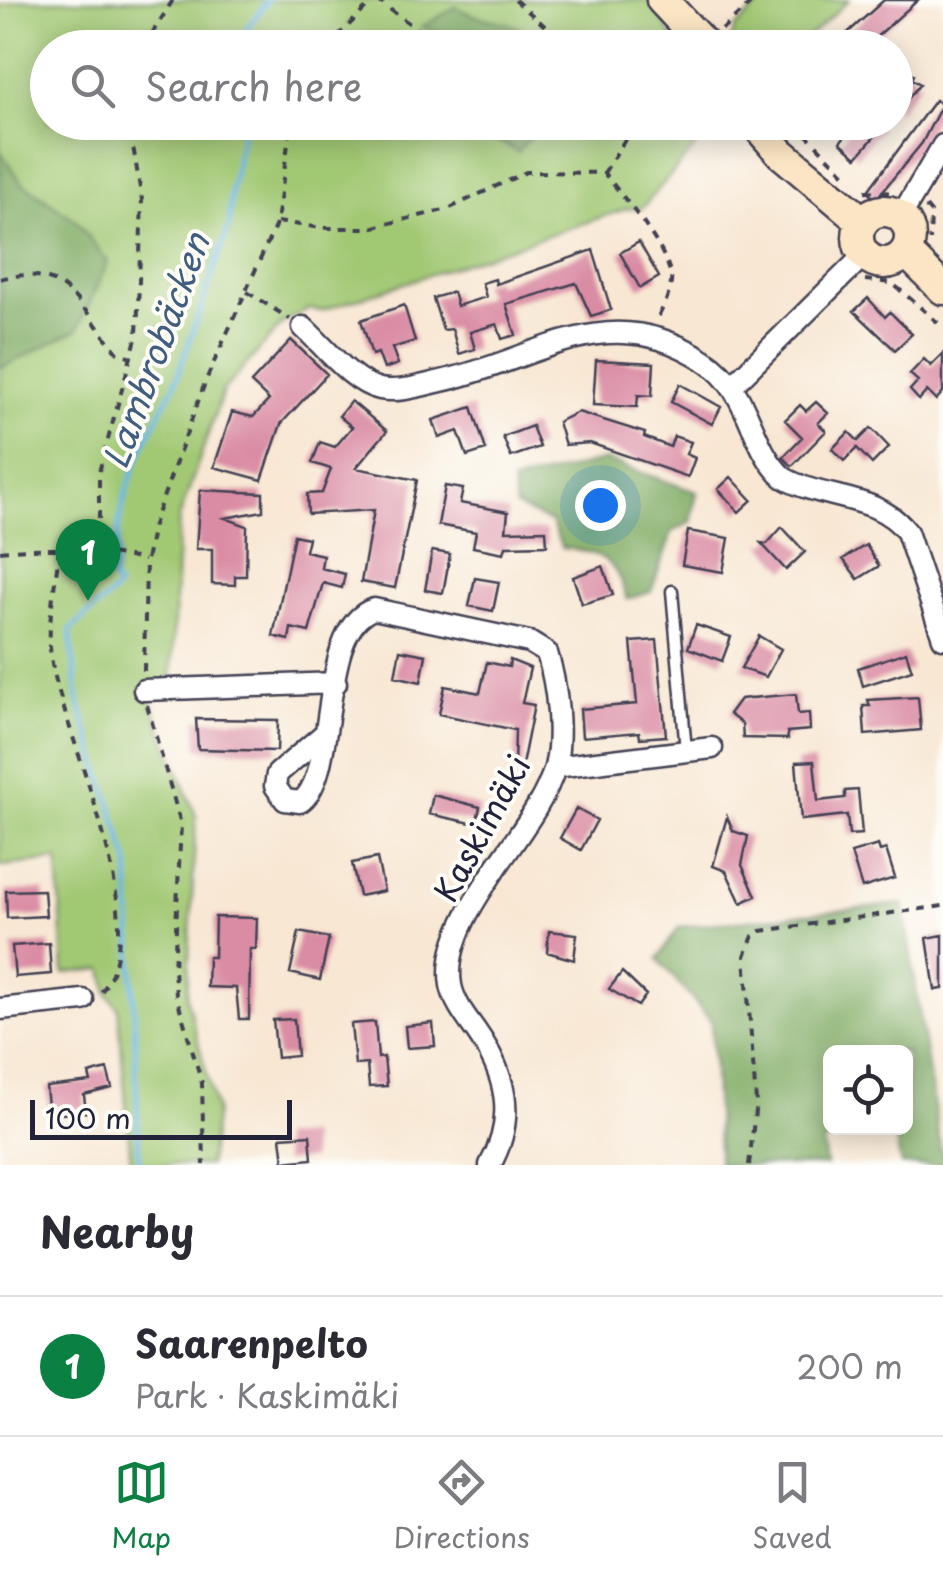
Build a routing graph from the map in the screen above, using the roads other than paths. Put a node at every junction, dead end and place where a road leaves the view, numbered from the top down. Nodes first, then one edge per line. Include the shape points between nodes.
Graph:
1 (665, 3) edge
2 (678, 30) edge
3 (698, 30) edge
4 (770, 140) edge
5 (943, 145) edge
6 (909, 205) junction
7 (862, 222) junction
8 (918, 249) junction
9 (865, 254) junction
10 (943, 289) edge
11 (303, 327) road end
12 (732, 386) junction
13 (672, 592) dead end
14 (943, 638) edge
15 (336, 683) junction
16 (144, 690) road end
17 (325, 733) dead end
18 (712, 748) dead end
19 (686, 752) junction
20 (554, 767) junction
21 (83, 1000) road end
22 (0, 1008) edge
23 (490, 1165) edge

1 - 2 street
1 - 3 street
4 - 7 street
5 - 6 street
6 - 7 street
6 - 8 street
7 - 9 street
8 - 9 street via 889,262
8 - 10 street
9 - 12 street
11 - 12 street via 382,389 452,379 603,330 652,335 708,362
12 - 14 street via 772,468 784,478 896,518 907,532
13 - 19 lane
15 - 16 street
15 - 17 street, Kaskimäki
15 - 20 street, Kaskimäki via 352,620 374,609 540,646 550,662 558,736
18 - 19 street
19 - 20 street
20 - 23 street, Kaskimäki via 466,922 450,971 458,1005 503,1076 505,1132
21 - 22 street

